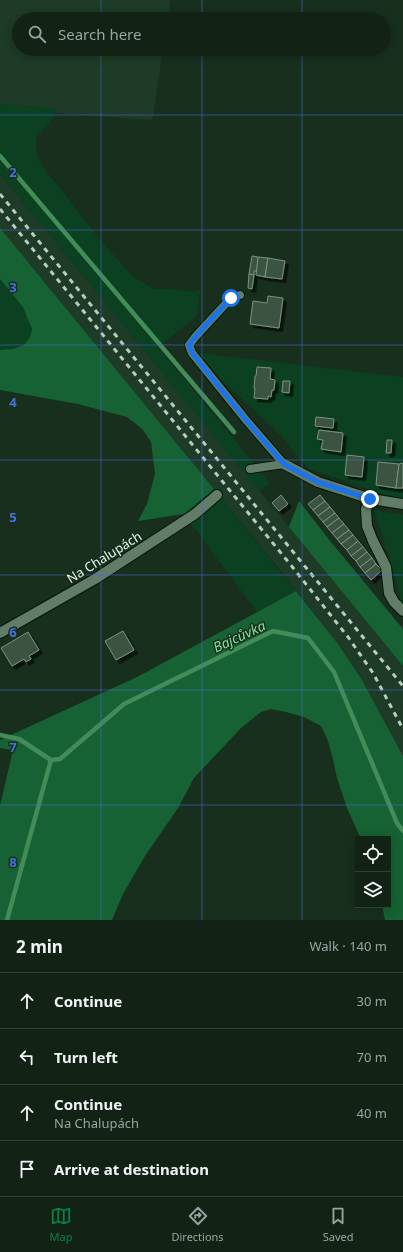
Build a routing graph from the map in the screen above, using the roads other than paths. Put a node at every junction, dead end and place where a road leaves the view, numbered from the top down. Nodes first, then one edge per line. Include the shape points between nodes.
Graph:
1 (240, 295) dead end
2 (284, 464) junction
3 (250, 469) dead end
4 (217, 495) dead end
5 (370, 499) junction
6 (403, 504) edge
7 (403, 611) edge
8 (0, 633) edge

1 - 2 lane via 231,298 189,345 192,353
2 - 3 lane
2 - 5 street via 318,482
4 - 8 street, Na Chalupách via 195,514 95,579
5 - 6 street
5 - 7 street via 366,509 367,526 386,567 389,592

